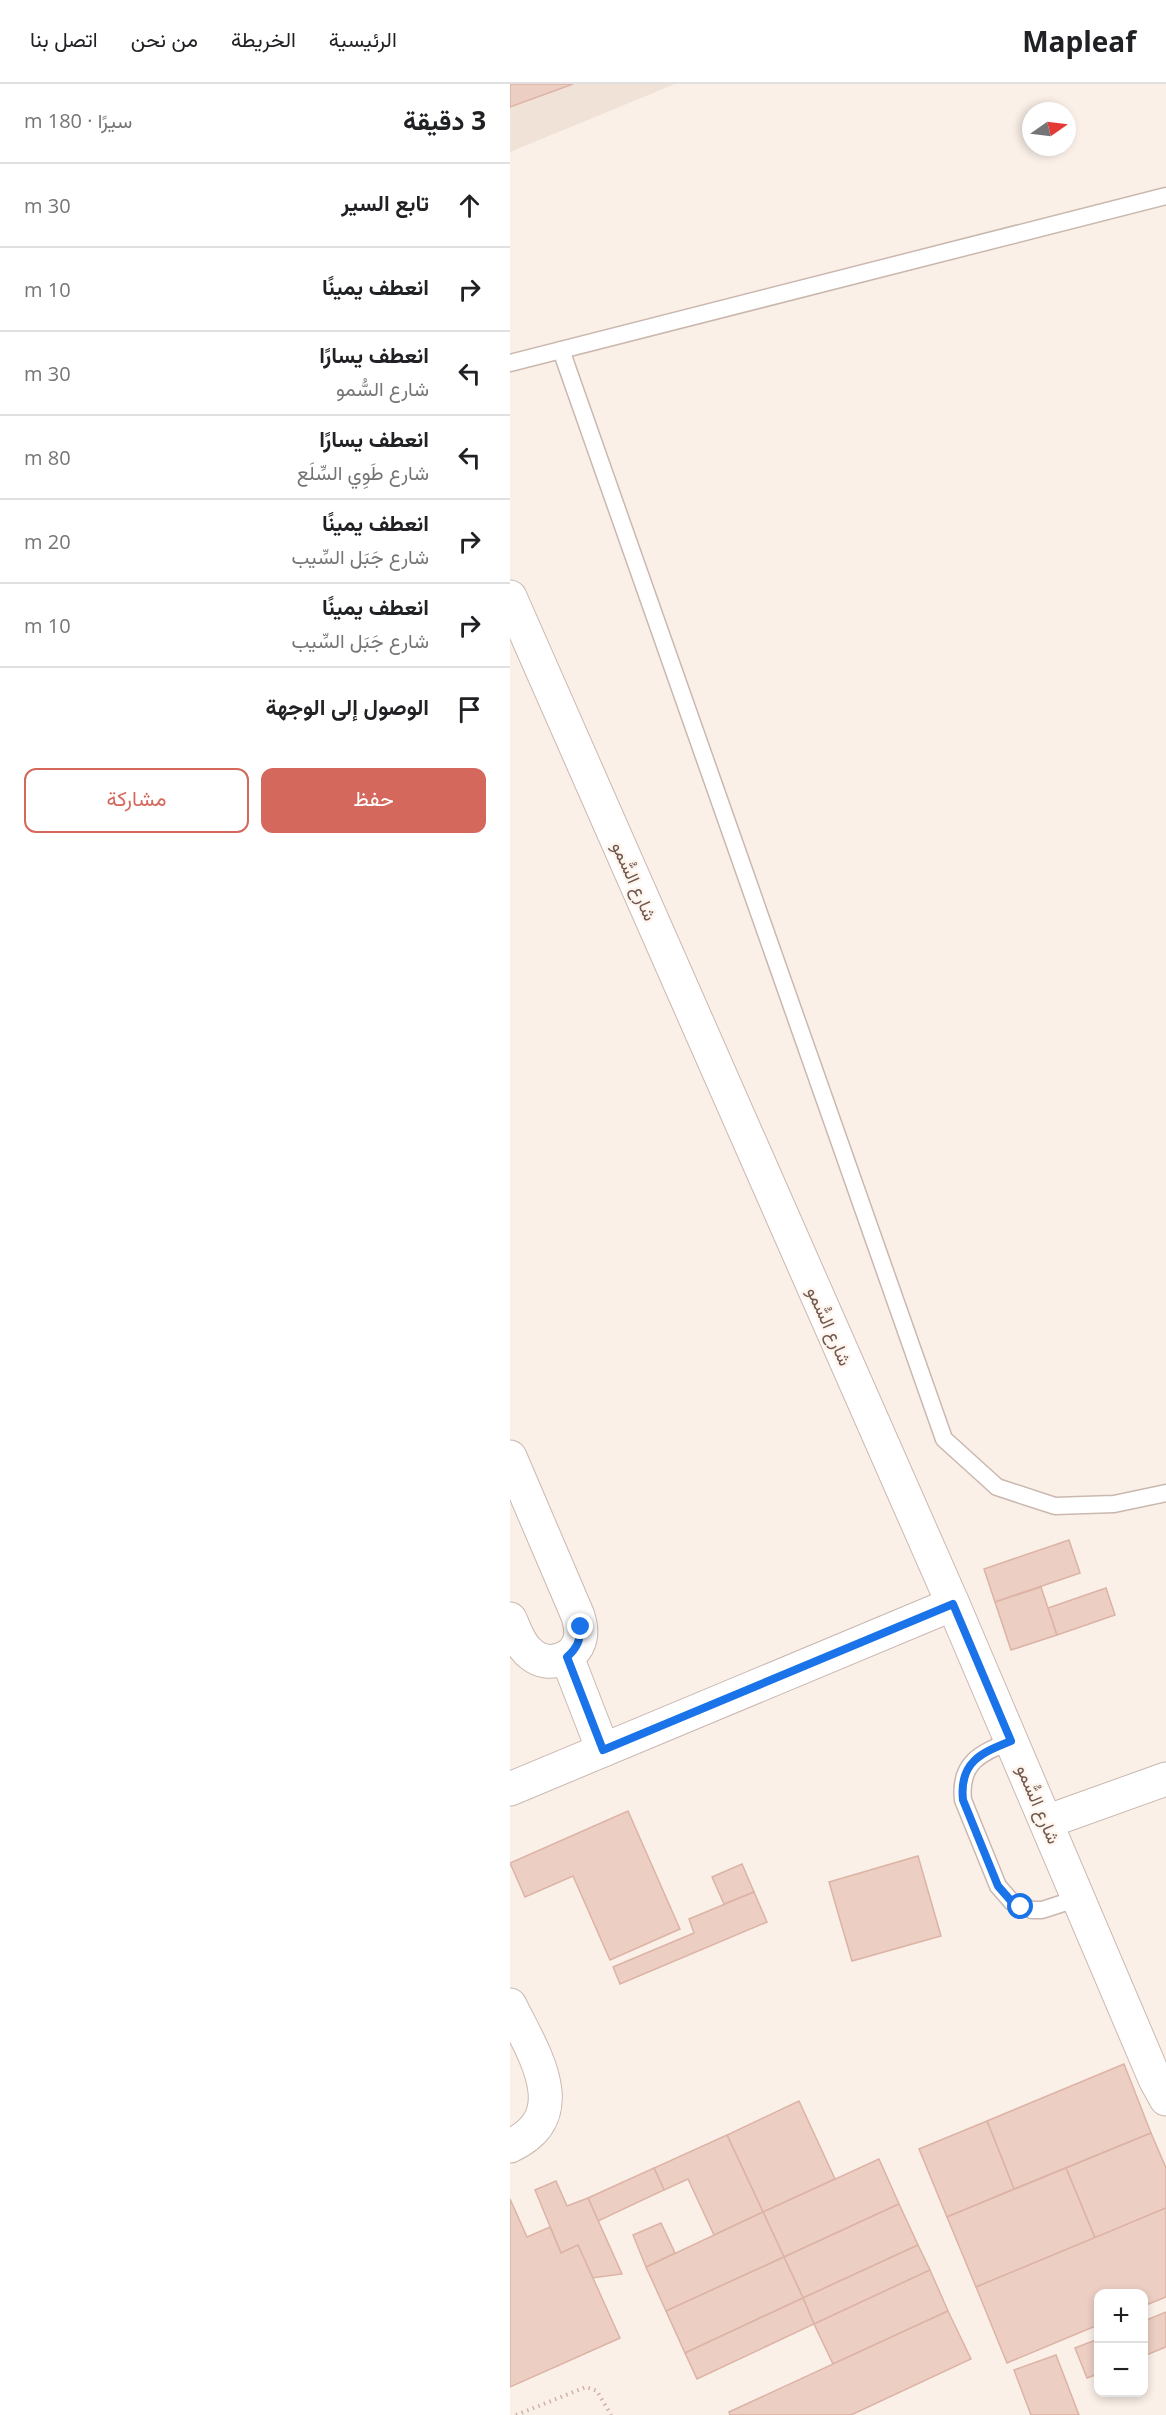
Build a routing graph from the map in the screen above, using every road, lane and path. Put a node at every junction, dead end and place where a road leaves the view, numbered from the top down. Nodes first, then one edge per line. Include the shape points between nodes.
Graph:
1 (1166, 196) edge
2 (561, 350) junction
3 (510, 363) edge
4 (510, 597) edge
5 (510, 1457) edge
6 (1166, 1493) edge
7 (953, 1604) junction
8 (510, 1619) edge
9 (567, 1657) junction
10 (1011, 1741) junction
11 (603, 1750) junction
12 (1166, 1779) edge
13 (510, 1789) edge
14 (1046, 1822) junction
15 (1079, 1898) junction
16 (510, 2005) edge
17 (1156, 2052) edge
18 (1166, 2099) edge
19 (510, 2145) edge
20 (516, 2415) edge
21 (611, 2415) edge

1 - 2 lane
2 - 3 lane
2 - 6 lane via 944,1439 997,1487 1055,1506 1114,1504
4 - 7 street, شارع السُّمو
5 - 9 street via 581,1627 576,1649
7 - 10 street, شارع السُّمو
7 - 11 street
8 - 9 street via 518,1639 534,1657 544,1661
9 - 11 street
10 - 14 street, شارع السُّمو
10 - 15 lane via 978,1757 970,1765 962,1788 963,1800 998,1886 1012,1902 1032,1910
11 - 13 street
12 - 14 street
14 - 15 street, شارع السُّمو
15 - 17 street, شارع السُّمو
16 - 19 street via 546,2092 540,2122 530,2134
17 - 18 street, شارع السُّمو
20 - 21 path via 586,2387 597,2391

